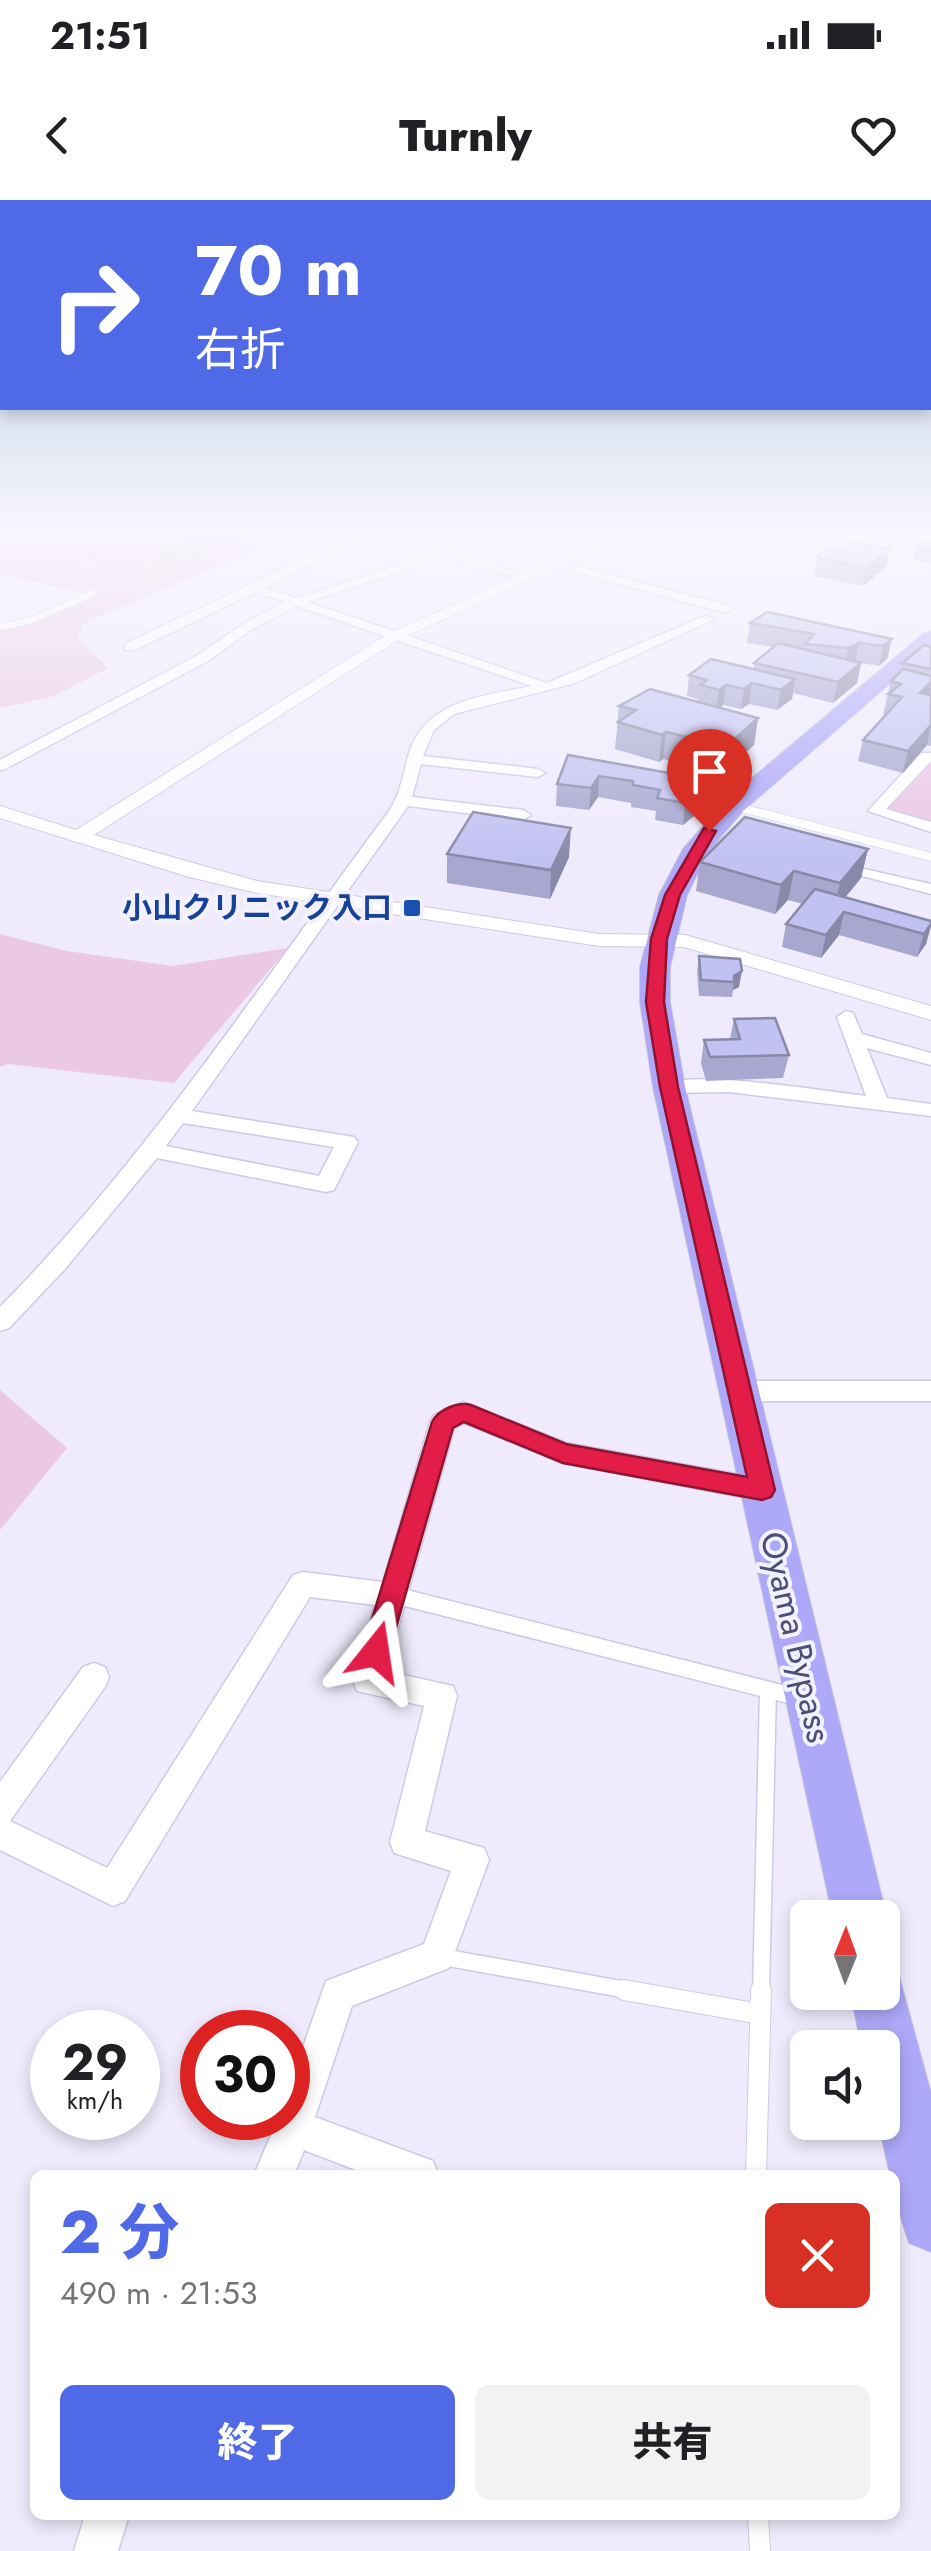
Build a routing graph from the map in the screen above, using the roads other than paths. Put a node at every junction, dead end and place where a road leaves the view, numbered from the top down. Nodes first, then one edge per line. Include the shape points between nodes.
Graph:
1 (143, 641) edge
2 (228, 641) edge
3 (390, 641) edge
4 (403, 641) edge
5 (662, 641) edge
6 (928, 641) edge
7 (130, 647) dead end
8 (547, 686) junction
9 (931, 757) edge
10 (414, 759) junction
11 (0, 766) edge
12 (538, 773) dead end
13 (402, 800) junction
14 (734, 806) junction
15 (0, 812) edge
16 (523, 815) dead end
17 (931, 827) edge
18 (78, 837) junction
19 (931, 857) edge
20 (820, 860) edge
21 (931, 889) edge
22 (332, 900) junction
23 (659, 939) junction
24 (931, 1013) edge
25 (846, 1017) dead end
26 (854, 1038) junction
27 (931, 1059) edge
28 (669, 1087) junction
29 (879, 1104) junction
30 (931, 1110) edge
31 (180, 1116) junction
32 (153, 1150) junction
33 (0, 1322) edge
34 (740, 1390) junction
35 (931, 1391) edge
36 (762, 1490) junction
37 (391, 1595) junction
38 (94, 1677) dead end
39 (768, 1690) junction
40 (810, 1700) junction
41 (0, 1809) edge
42 (0, 1833) edge
43 (856, 1900) edge
44 (437, 1956) junction
45 (882, 2010) edge
46 (760, 2014) junction
47 (310, 2078) edge
48 (310, 2134) edge
49 (288, 2140) edge
50 (275, 2170) edge
51 (405, 2170) edge
52 (756, 2170) edge
53 (931, 2221) edge
54 (106, 2520) edge
55 (758, 2520) edge
56 (96, 2551) edge
57 (760, 2551) edge

1 - 7 street
2 - 11 street
3 - 18 street
4 - 8 street
5 - 8 street
6 - 14 highway, Oyama Bypass
8 - 10 street via 440,716 420,737
9 - 17 street via 876,811
10 - 12 street
10 - 13 street
13 - 16 street
13 - 22 street
14 - 19 lane
14 - 23 highway, Oyama Bypass via 686,866
15 - 18 street
18 - 22 street via 196,873
20 - 21 street
22 - 23 street via 599,940
22 - 31 street
23 - 24 street via 713,947
23 - 28 highway, Oyama Bypass via 655,1002
25 - 26 street
26 - 27 street
26 - 29 street
28 - 29 street via 728,1086
28 - 34 highway, Oyama Bypass
29 - 30 street
31 - 32 street
31 - 32 street via 347,1142 326,1185
32 - 33 street via 82,1239
34 - 35 street
34 - 36 highway, Oyama Bypass
36 - 37 street via 563,1453 463,1412 443,1422
36 - 40 highway, Oyama Bypass
37 - 39 lane
37 - 42 street via 303,1584 113,1889
37 - 44 street via 368,1681 442,1696 406,1842 472,1860
38 - 41 street
39 - 40 lane
39 - 46 lane
40 - 43 highway, Oyama Bypass
44 - 46 lane
44 - 47 street via 339,1994
45 - 53 highway
46 - 52 lane
48 - 51 street
49 - 50 street
54 - 56 street
55 - 57 lane

